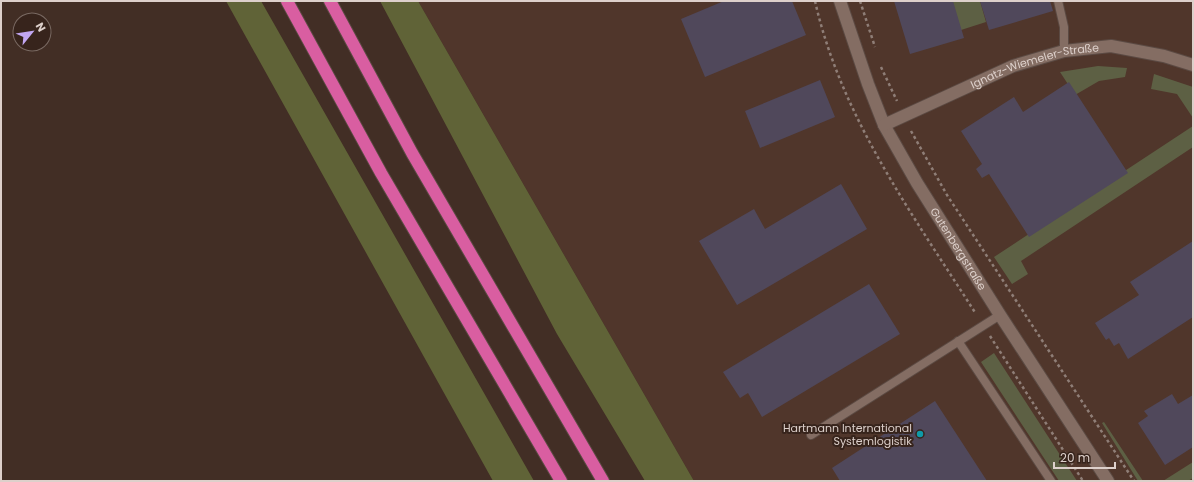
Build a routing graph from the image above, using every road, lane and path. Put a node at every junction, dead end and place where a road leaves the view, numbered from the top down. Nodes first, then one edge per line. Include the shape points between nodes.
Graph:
1 (287, 1) edge
2 (330, 1) edge
3 (840, 1) edge
4 (860, 1) edge
5 (1058, 1) edge
6 (876, 51) dead end
7 (1064, 51) junction
8 (879, 59) dead end
9 (1193, 65) edge
10 (904, 116) junction
11 (884, 125) junction
12 (1000, 315) junction
13 (958, 341) junction
14 (811, 435) dead end
15 (561, 481) edge
16 (604, 481) edge
17 (1051, 481) edge
18 (1108, 481) edge
19 (1134, 481) edge

1 - 15 highway via 381,173
2 - 16 highway via 412,153
3 - 11 street, Gutenbergstraße
4 - 6 path
5 - 7 lane via 1064,27
7 - 9 street, Ignatz-Wiemeler-Straße via 1111,46 1164,56
7 - 10 street, Ignatz-Wiemeler-Straße via 1013,66
8 - 10 path
10 - 11 street, Ignatz-Wiemeler-Straße
10 - 19 path via 947,195
11 - 12 street, Gutenbergstraße
12 - 13 lane
12 - 18 street, Gutenbergstraße
13 - 14 lane
13 - 17 lane

